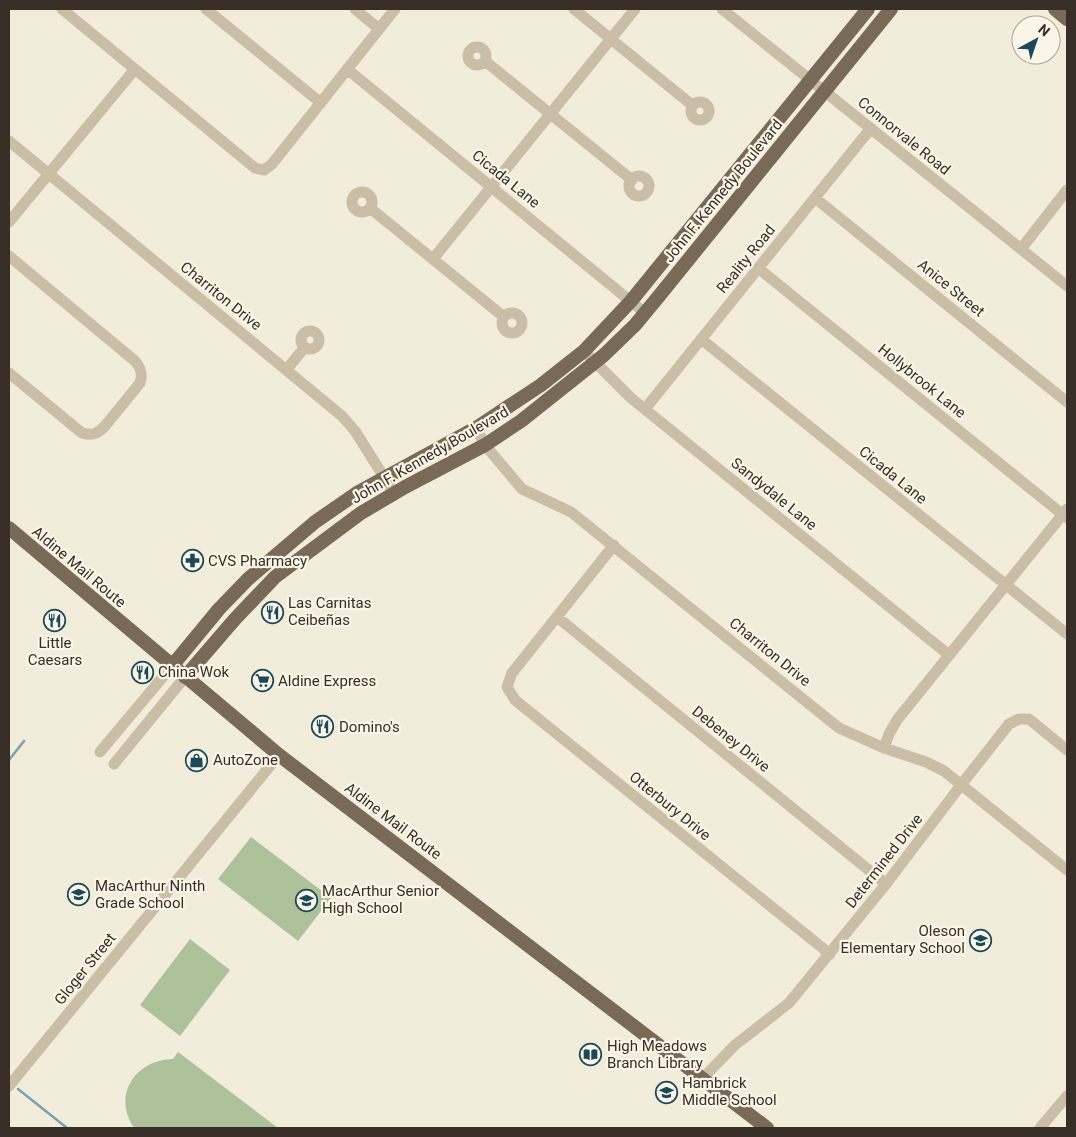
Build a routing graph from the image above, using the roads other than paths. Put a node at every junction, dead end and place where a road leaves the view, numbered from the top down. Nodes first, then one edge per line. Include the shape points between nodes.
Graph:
1 (62, 9) edge
2 (206, 9) edge
3 (355, 9) edge
4 (395, 9) edge
5 (574, 9) edge
6 (635, 9) edge
7 (722, 9) edge
8 (868, 9) edge
9 (891, 9) edge
10 (1055, 9) edge
11 (1067, 19) edge
12 (379, 29) junction
13 (611, 39) junction
14 (485, 61) dead end
15 (135, 69) junction
16 (347, 69) junction
17 (811, 80) junction
18 (825, 92) junction
19 (321, 103) junction
20 (692, 105) dead end
21 (550, 114) junction
22 (871, 128) junction
23 (9, 141) edge
24 (49, 174) junction
25 (632, 180) dead end
26 (491, 186) junction
27 (1067, 190) edge
28 (815, 198) junction
29 (370, 208) dead end
30 (9, 222) edge
31 (1021, 249) junction
32 (9, 256) edge
33 (432, 259) junction
34 (758, 268) junction
35 (1067, 286) edge
36 (631, 301) junction
37 (645, 313) junction
38 (504, 317) dead end
39 (701, 340) junction
40 (305, 347) dead end
41 (584, 351) junction
42 (595, 363) junction
43 (287, 369) junction
44 (9, 373) edge
45 (1067, 402) edge
46 (645, 409) junction
47 (476, 428) junction
48 (485, 445) junction
49 (385, 478) junction
50 (394, 494) junction
51 (1066, 513) edge
52 (9, 528) edge
53 (614, 545) junction
54 (267, 562) junction
55 (277, 575) junction
56 (1006, 585) junction
57 (557, 617) junction
58 (1067, 634) edge
59 (950, 655) junction
60 (172, 666) junction
61 (185, 677) junction
62 (884, 748) junction
63 (1067, 750) edge
64 (100, 752) dead end
65 (280, 755) junction
66 (114, 764) dead end
67 (961, 785) junction
68 (1067, 870) edge
69 (886, 884) junction
70 (830, 954) junction
71 (702, 1078) junction
72 (9, 1086) edge
73 (1067, 1096) edge
74 (767, 1128) edge
75 (1040, 1128) edge

1 - 15 street
2 - 19 street
3 - 12 street
4 - 12 street
5 - 13 street
6 - 13 street
7 - 17 street, Connorvale Road
8 - 17 main road, John F. Kennedy Boulevard
9 - 18 main road, John F. Kennedy Boulevard
10 - 11 main road
12 - 16 street
13 - 20 street
13 - 21 street
14 - 21 street
15 - 19 street via 255,168 264,170
15 - 24 street
16 - 19 street
16 - 26 street, Cicada Lane
17 - 18 street, Connorvale Road
17 - 36 main road, John F. Kennedy Boulevard
18 - 22 street, Connorvale Road
18 - 37 main road, John F. Kennedy Boulevard
21 - 25 street
21 - 26 street
22 - 28 street, Reality Road
22 - 31 street, Connorvale Road
23 - 24 street, Charriton Drive
24 - 30 street
24 - 43 street, Charriton Drive
26 - 33 street
26 - 36 street, Cicada Lane
27 - 31 street
28 - 34 street, Reality Road
28 - 45 street, Anice Street
29 - 33 street
31 - 35 street, Connorvale Road
32 - 44 street via 140,366 142,377 121,407 99,433 93,435 82,433
33 - 38 street
34 - 39 street, Reality Road
34 - 51 street, Hollybrook Lane
36 - 37 street, Cicada Lane
36 - 41 main road, John F. Kennedy Boulevard
37 - 42 main road, John F. Kennedy Boulevard
39 - 46 street, Reality Road
39 - 56 street, Cicada Lane
40 - 43 street
41 - 42 street, Sandydale Lane
41 - 47 main road, John F. Kennedy Boulevard via 541,385
42 - 46 street, Sandydale Lane
42 - 48 main road, John F. Kennedy Boulevard
43 - 49 street, Charriton Drive via 342,416
46 - 59 street, Sandydale Lane
47 - 48 street, Charriton Drive
47 - 49 main road, John F. Kennedy Boulevard
48 - 50 main road, John F. Kennedy Boulevard
48 - 53 street, Charriton Drive via 522,489 571,512
49 - 50 street, Charriton Drive
49 - 54 main road, John F. Kennedy Boulevard via 315,522
50 - 55 main road, John F. Kennedy Boulevard via 361,513
51 - 56 street
52 - 60 main road, Aldine Mail Route
53 - 57 street
53 - 62 street, Charriton Drive via 840,728
54 - 55 main road
54 - 60 main road, John F. Kennedy Boulevard via 218,609
55 - 61 main road, John F. Kennedy Boulevard
56 - 58 street, Cicada Lane
56 - 59 street
57 - 69 street, Debeney Drive
57 - 70 street, Otterbury Drive via 512,673 507,687 515,700
59 - 62 street via 897,720
60 - 61 main road, Aldine Mail Route
60 - 64 street, John F. Kennedy Boulevard
61 - 65 main road, Aldine Mail Route
61 - 66 street, John F. Kennedy Boulevard
62 - 67 street, Charriton Drive via 926,762
63 - 67 street, Determined Drive via 1029,719 1019,719 1009,724
65 - 71 main road, Aldine Mail Route
65 - 72 street, Gloger Street
67 - 68 street, Charriton Drive
67 - 69 street, Determined Drive
69 - 70 street, Determined Drive
70 - 71 street, Determined Drive via 789,1003 734,1045
71 - 74 main road, Aldine Mail Route
73 - 75 street

